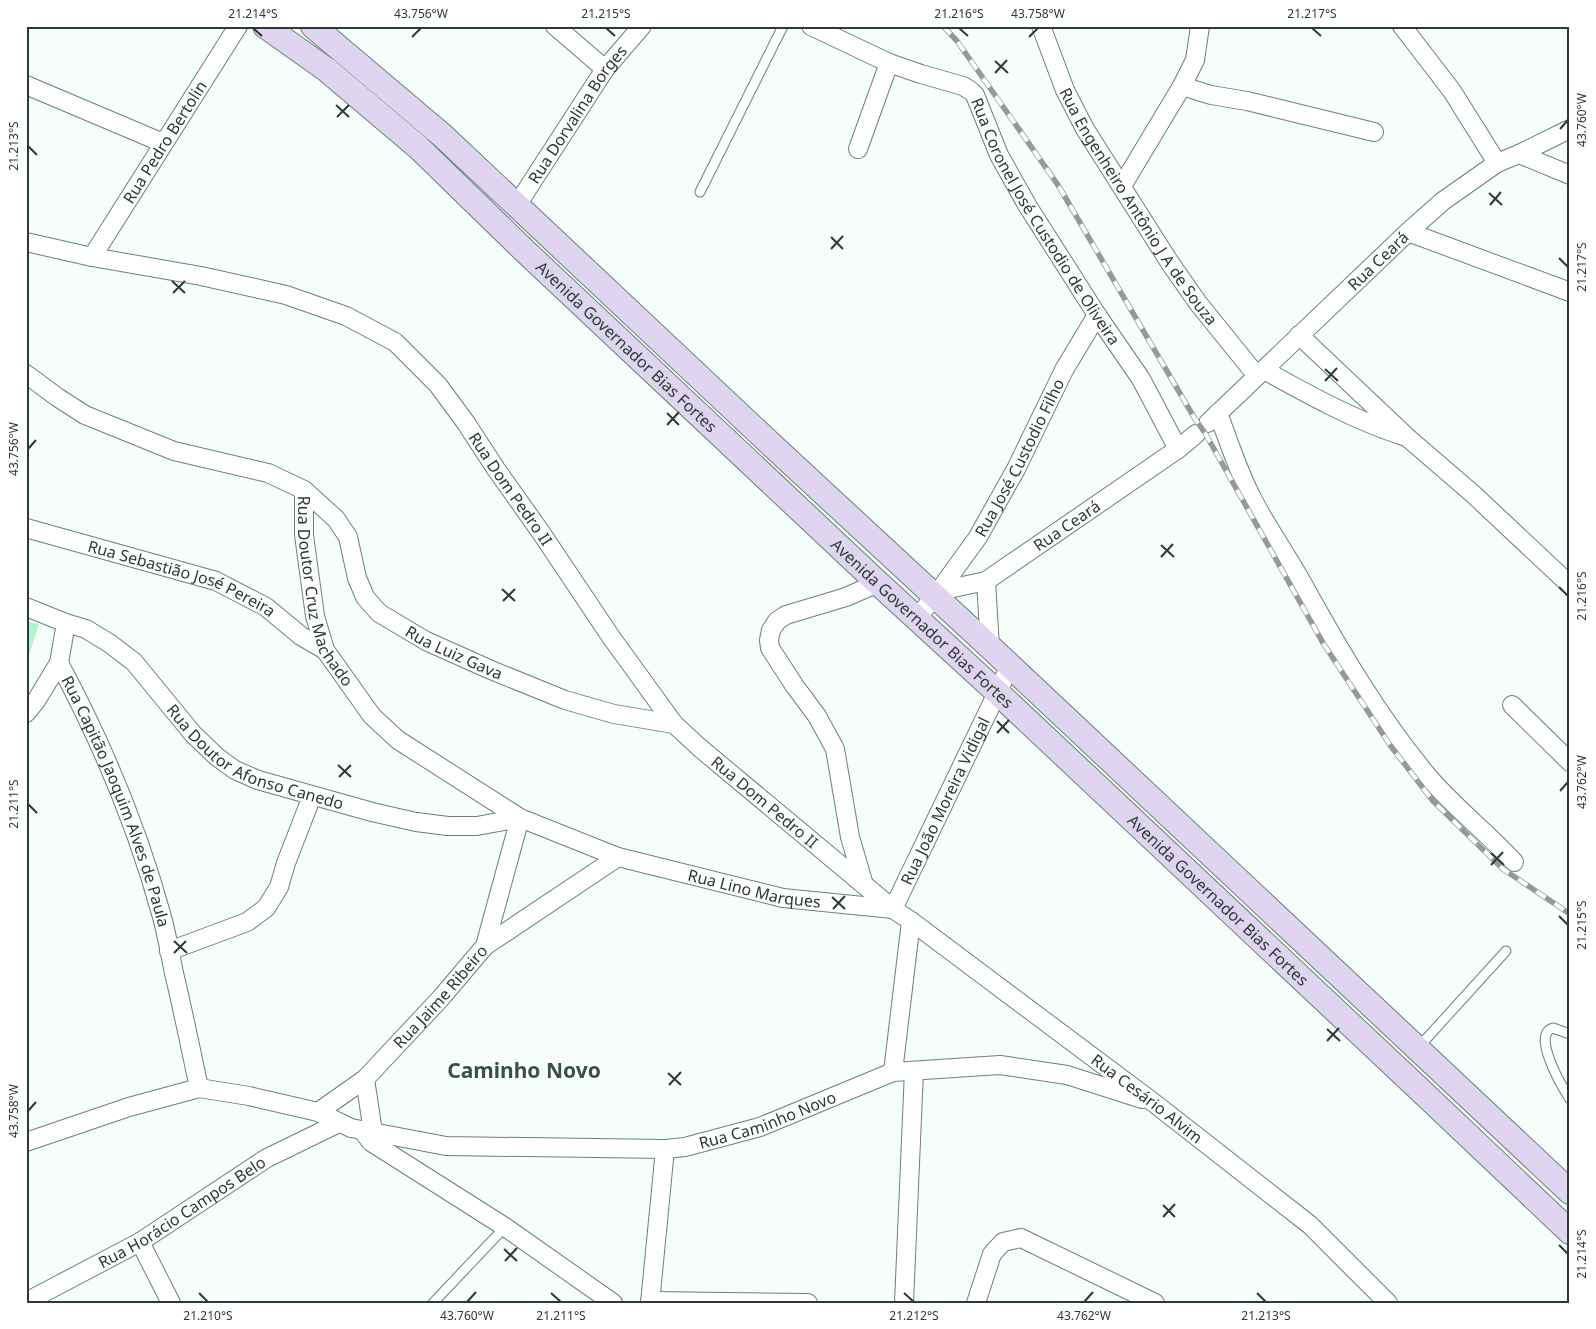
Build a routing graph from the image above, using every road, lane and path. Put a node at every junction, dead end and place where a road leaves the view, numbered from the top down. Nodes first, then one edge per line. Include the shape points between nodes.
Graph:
1 (238, 26) edge
2 (265, 26) edge
3 (313, 26) edge
4 (555, 26) edge
5 (642, 26) edge
6 (783, 26) edge
7 (811, 26) edge
8 (1042, 26) edge
9 (1200, 26) edge
10 (1402, 26) edge
11 (889, 63) junction
12 (605, 69) junction
13 (26, 85) edge
14 (1182, 86) junction
15 (1570, 129) edge
16 (1374, 132) dead end
17 (163, 143) junction
18 (858, 149) dead end
19 (1519, 154) junction
20 (1496, 163) junction
21 (1570, 176) edge
22 (1122, 186) junction
23 (700, 192) dead end
24 (517, 205) junction
25 (544, 231) junction
26 (1408, 232) junction
27 (26, 242) edge
28 (528, 254) junction
29 (92, 257) junction
30 (1570, 292) edge
31 (1097, 315) junction
32 (1299, 335) junction
33 (1260, 373) junction
34 (26, 374) edge
35 (1207, 423) junction
36 (1408, 438) junction
37 (776, 449) junction
38 (1178, 449) junction
39 (757, 469) junction
40 (304, 490) junction
41 (26, 528) edge
42 (986, 581) junction
43 (878, 583) junction
44 (1570, 586) edge
45 (937, 594) junction
46 (26, 607) edge
47 (917, 618) junction
48 (66, 623) junction
49 (990, 647) junction
50 (325, 650) junction
51 (59, 663) junction
52 (1010, 666) junction
53 (998, 692) junction
54 (1512, 705) dead end
55 (26, 713) edge
56 (674, 724) junction
57 (1570, 762) edge
58 (312, 796) junction
59 (520, 818) junction
60 (618, 857) junction
61 (1514, 862) dead end
62 (864, 885) junction
63 (1250, 892) junction
64 (893, 909) junction
65 (1232, 912) junction
66 (911, 921) junction
67 (485, 946) junction
68 (169, 950) junction
69 (1506, 951) dead end
70 (1570, 1034) edge
71 (1413, 1044) junction
72 (1389, 1060) junction
73 (914, 1071) junction
74 (892, 1072) junction
75 (365, 1079) junction
76 (200, 1088) junction
77 (1570, 1098) edge
78 (1154, 1103) junction
79 (318, 1112) junction
80 (339, 1123) junction
81 (368, 1131) junction
82 (26, 1142) edge
83 (665, 1149) junction
84 (1570, 1192) edge
85 (505, 1227) junction
86 (1570, 1232) edge
87 (140, 1242) junction
88 (26, 1302) edge
89 (650, 1302) edge
90 (171, 1303) edge
91 (433, 1303) edge
92 (613, 1303) edge
93 (808, 1303) edge
94 (904, 1303) edge
95 (976, 1303) edge
96 (1154, 1303) edge
97 (1388, 1303) edge

1 - 17 street, Rua Pedro Bertolin
2 - 28 main road, Avenida Governador Bias Fortes via 327,70 418,147
3 - 24 main road, Avenida Governador Bias Fortes via 443,136
4 - 12 street
5 - 12 street, Rua Dorvalina Borges
6 - 23 lane
7 - 11 street, Rua Coronel José Custodio de Oliveira
8 - 22 street, Rua Engenheiro Antônio J A de Souza via 1065,90 1085,129
9 - 14 street via 1195,60
10 - 20 street via 1452,92
11 - 18 street
11 - 31 street, Rua Coronel José Custodio de Oliveira via 972,91 999,155
12 - 24 street, Rua Dorvalina Borges
13 - 17 street
14 - 16 street
14 - 22 street
15 - 19 street, Rua Ceará
17 - 29 street, Rua Pedro Bertolin
19 - 20 street, Rua Ceará
19 - 21 street
20 - 26 street, Rua Ceará via 1443,201
22 - 33 street, Rua Engenheiro Antônio J A de Souza via 1198,303
24 - 25 main road, Avenida Governador Bias Fortes
25 - 28 main road
25 - 37 main road, Avenida Governador Bias Fortes
26 - 30 street
26 - 32 street, Rua Ceará
27 - 29 street, Rua Dom Pedro II
28 - 39 main road, Avenida Governador Bias Fortes
29 - 56 street, Rua Dom Pedro II via 286,295 346,316 395,342 438,386 466,423
31 - 38 street, Rua Coronel José Custodio de Oliveira via 1141,379
31 - 45 street, Rua José Custodio Filho via 1064,370 1016,469 978,537
32 - 33 street, Rua Ceará
32 - 36 street
33 - 35 street, Rua Ceará
33 - 36 street via 1372,426
34 - 40 street, Rua Doutor Cruz Machado via 85,415 174,451 268,473
35 - 38 street, Rua Ceará
35 - 61 street via 1239,472 1341,652 1388,724 1426,774
36 - 44 street
37 - 39 main road
37 - 45 main road, Avenida Governador Bias Fortes
38 - 42 street, Rua Ceará
39 - 43 main road, Avenida Governador Bias Fortes
40 - 50 street, Rua Doutor Cruz Machado via 304,535 315,616
40 - 56 street, Rua Luiz Gava via 336,519 348,537 364,597 379,613 426,641 565,700 614,714
41 - 50 street, Rua Sebastião José Pereira via 216,580 266,607 301,636
42 - 45 street, Rua Ceará
42 - 49 street
43 - 47 main road, Avenida Governador Bias Fortes
43 - 62 street via 846,597 786,615 776,621 769,640 770,648 818,716 835,749 850,837
45 - 47 street
45 - 49 main road, Avenida Governador Bias Fortes
46 - 48 street, Rua Doutor Afonso Canedo
47 - 53 main road, Avenida Governador Bias Fortes
48 - 51 street
48 - 58 street, Rua Doutor Afonso Canedo via 86,629 134,662 193,734 217,757 258,780
49 - 52 main road, Avenida Governador Bias Fortes
50 - 59 street, Rua Doutor Cruz Machado via 372,716 398,740
51 - 55 street
51 - 68 street, Rua Capitão Jaoquim Alves de Paula via 83,707 123,800 160,910
52 - 53 street, Rua João Moreira Vidigal
52 - 63 main road, Avenida Governador Bias Fortes
53 - 64 street, Rua João Moreira Vidigal
53 - 65 main road, Avenida Governador Bias Fortes
54 - 57 street
56 - 62 street, Rua Dom Pedro II
58 - 59 street, Rua Doutor Afonso Canedo via 416,822 448,826 477,826
58 - 68 street via 279,887 266,908 247,922
59 - 60 street, Rua Lino Marques
59 - 67 street, Rua Jaime Ribeiro
60 - 64 street, Rua Lino Marques via 783,898
60 - 67 street
62 - 64 street, Rua Dom Pedro II
63 - 65 main road
63 - 71 main road, Avenida Governador Bias Fortes
64 - 66 street, Rua Cesário Alvim
65 - 72 main road, Avenida Governador Bias Fortes
66 - 74 street
66 - 78 street, Rua Cesário Alvim
67 - 75 street, Rua Jaime Ribeiro
68 - 76 street, Rua Capitão Jaoquim Alves de Paula
69 - 71 lane
70 - 77 lane via 1553,1028 1544,1037 1547,1053
71 - 72 main road
71 - 84 main road, Avenida Governador Bias Fortes
72 - 86 main road, Avenida Governador Bias Fortes
73 - 74 street, Rua Caminho Novo
73 - 78 street, Rua Caminho Novo via 1000,1065 1067,1075
73 - 94 street
74 - 83 street, Rua Caminho Novo via 760,1127 685,1147
75 - 79 street, Rua Jaime Ribeiro
75 - 81 street
76 - 79 street, Rua Caminho Novo
76 - 82 street via 129,1107
78 - 97 street, Rua Cesário Alvim via 1310,1225
79 - 80 street, Rua Caminho Novo
80 - 81 street, Rua Caminho Novo
80 - 87 street, Rua Horácio Campos Belo via 267,1158
81 - 83 street, Rua Caminho Novo via 446,1146
81 - 85 street via 371,1142
83 - 89 street
85 - 91 lane
85 - 92 street
87 - 88 street, Rua Horácio Campos Belo
87 - 90 street
89 - 93 street
95 - 96 street via 992,1254 1003,1242 1021,1238

